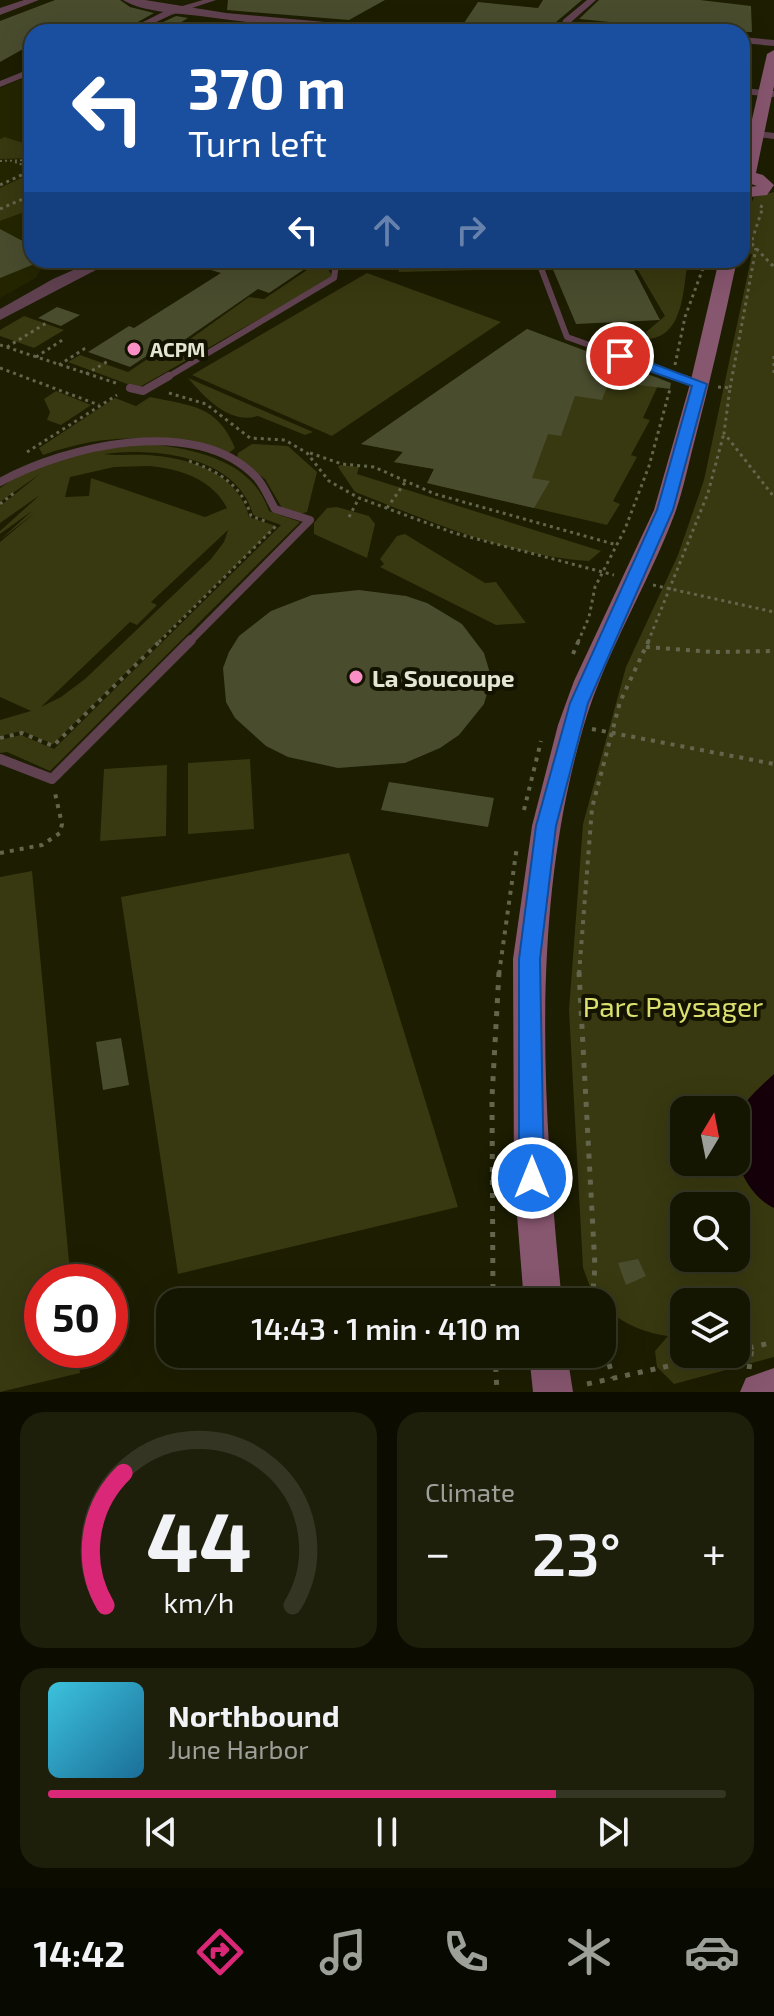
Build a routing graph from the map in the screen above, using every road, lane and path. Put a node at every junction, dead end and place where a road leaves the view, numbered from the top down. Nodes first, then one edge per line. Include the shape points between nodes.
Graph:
1 (34, 0) edge
2 (128, 0) edge
3 (212, 0) edge
4 (592, 0) edge
5 (179, 11) junction
6 (0, 12) edge
7 (147, 24) edge
8 (293, 24) edge
9 (566, 24) edge
10 (750, 41) edge
11 (774, 43) edge
12 (774, 54) edge
13 (24, 74) edge
14 (0, 84) edge
15 (750, 92) edge
16 (770, 94) edge
17 (750, 131) edge
18 (750, 133) edge
19 (774, 136) edge
20 (24, 160) edge
21 (0, 161) edge
22 (13, 161) junction
23 (24, 166) edge
24 (24, 173) edge
25 (750, 180) edge
26 (0, 185) edge
27 (770, 185) edge
28 (750, 193) edge
29 (24, 198) edge
30 (758, 205) dead end
31 (0, 209) edge
32 (756, 248) junction
33 (774, 267) edge
34 (90, 268) edge
35 (335, 268) edge
36 (541, 268) edge
37 (703, 268) edge
38 (726, 268) edge
39 (0, 315) edge
40 (48, 322) dead end
41 (64, 339) dead end
42 (0, 345) edge
43 (81, 345) dead end
44 (7, 347) junction
45 (774, 356) edge
46 (36, 357) junction
47 (110, 360) dead end
48 (59, 365) junction
49 (0, 368) edge
50 (774, 373) edge
51 (86, 374) junction
52 (673, 376) junction
53 (700, 384) junction
54 (130, 388) junction
55 (730, 388) junction
56 (143, 391) junction
57 (99, 405) junction
58 (724, 433) junction
59 (307, 453) junction
60 (22, 455) dead end
61 (185, 460) dead end
62 (406, 481) junction
63 (0, 482) edge
64 (774, 497) edge
65 (359, 498) junction
66 (387, 509) junction
67 (349, 517) dead end
68 (635, 581) junction
69 (670, 589) junction
70 (774, 612) edge
71 (646, 647) junction
72 (774, 651) edge
73 (571, 725) junction
74 (613, 733) junction
75 (0, 738) edge
76 (0, 759) edge
77 (774, 764) edge
78 (52, 779) junction
79 (0, 853) edge
80 (542, 1288) edge
81 (593, 1288) edge
82 (774, 1342) edge
83 (750, 1348) edge
84 (670, 1366) edge
85 (496, 1368) edge
86 (557, 1368) edge
87 (610, 1368) edge
88 (613, 1378) junction
89 (570, 1388) edge
90 (774, 1388) edge
91 (497, 1392) edge
92 (760, 1392) edge

1 - 6 street
2 - 5 street
3 - 5 street
4 - 9 street
5 - 7 street
5 - 8 street
10 - 11 street
12 - 16 main road
13 - 14 street
15 - 16 street
16 - 17 main road
18 - 19 street
20 - 22 path
21 - 22 path
22 - 23 path
24 - 26 path
25 - 27 main road
27 - 28 main road
29 - 31 path
30 - 32 path via 763,207 751,243
32 - 33 path
32 - 55 path
34 - 39 street
35 - 56 lane via 334,278
36 - 52 lane via 567,337
37 - 52 path via 685,317
38 - 53 main road
40 - 44 path
41 - 46 path
42 - 44 path
43 - 48 path via 84,349
44 - 46 path
45 - 50 path
46 - 48 path
47 - 51 path
48 - 51 path
49 - 57 path
51 - 54 path
52 - 53 lane
52 - 62 path via 649,466 617,545 435,494
53 - 55 path
53 - 68 main road via 665,510
54 - 56 lane
54 - 57 path
55 - 58 path
56 - 59 path via 206,404 250,438 285,440
57 - 60 path
58 - 64 path
58 - 69 path via 708,493
59 - 62 path via 374,467
59 - 65 path via 329,481
61 - 75 path via 226,478 246,499 251,516 278,525 53,746 22,733
62 - 66 path
63 - 78 lane via 38,461 86,446 174,443 237,463 265,487 275,509 310,520
65 - 66 path
65 - 67 path
66 - 68 path via 479,541
68 - 69 path
68 - 73 main road
69 - 70 path
69 - 71 path
71 - 72 path
71 - 74 path via 620,702
73 - 74 path
73 - 80 main road via 546,826 529,959 532,1178
74 - 77 path
74 - 81 path via 592,808 579,978
76 - 78 lane
78 - 79 path via 60,833 42,845
82 - 83 path
84 - 88 path
85 - 91 path
86 - 89 main road
87 - 88 path
88 - 89 path
90 - 92 main road

